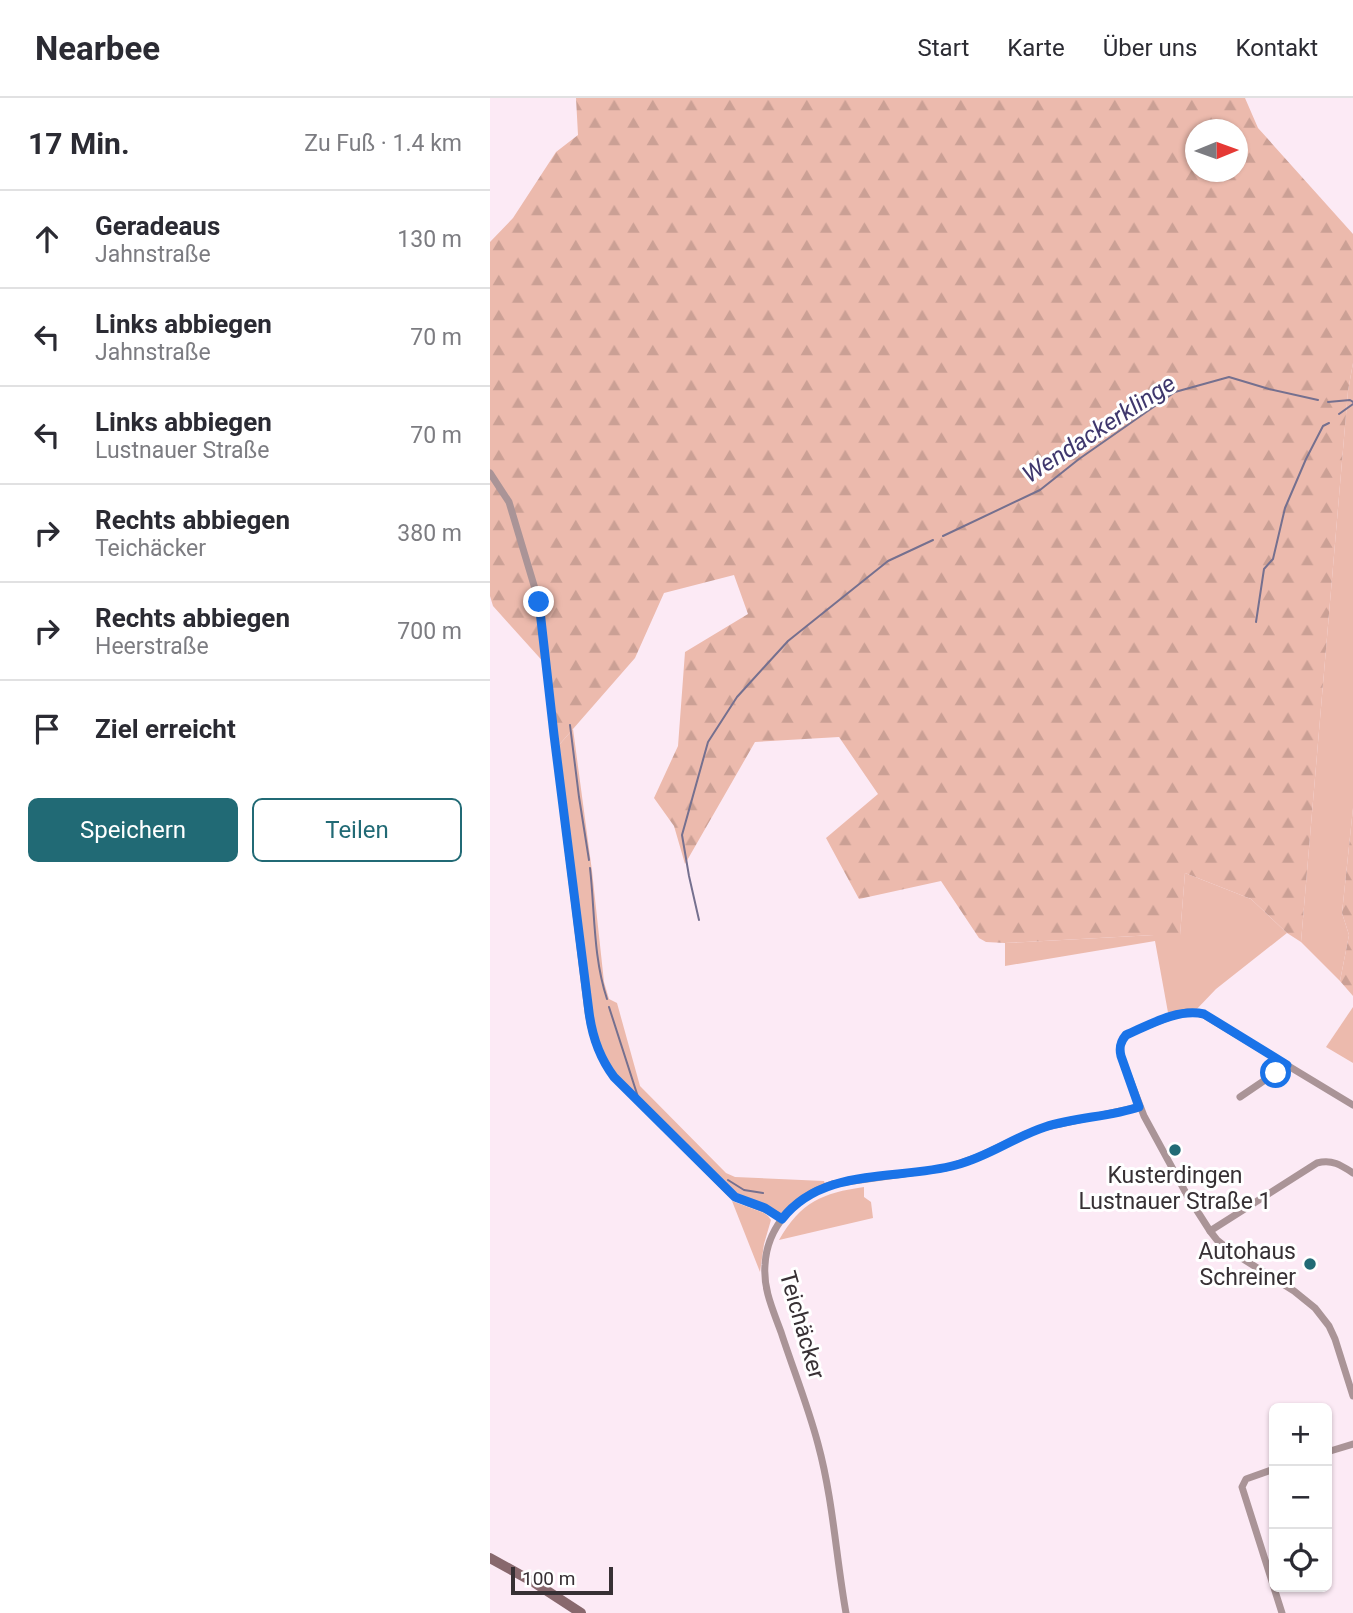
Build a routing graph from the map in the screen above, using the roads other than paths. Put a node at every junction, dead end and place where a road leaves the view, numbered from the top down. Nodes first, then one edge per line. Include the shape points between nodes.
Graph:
1 (490, 473) edge
2 (1287, 1065) junction
3 (1240, 1097) dead end
4 (1353, 1105) edge
5 (1139, 1107) junction
6 (1353, 1173) edge
7 (782, 1219) junction
8 (1210, 1231) junction
9 (1353, 1396) edge
10 (1353, 1444) edge
11 (1332, 1450) edge
12 (1269, 1471) edge
13 (490, 1558) edge
14 (581, 1613) edge
15 (846, 1613) edge
16 (1282, 1613) edge

1 - 7 street via 509,502 539,602 596,1046 614,1077 730,1193
2 - 3 street
2 - 4 street
2 - 5 street via 1204,1014 1184,1013 1121,1040 1121,1056
5 - 7 street, Teichäcker via 1046,1127 946,1168 832,1184 802,1198
5 - 8 street
6 - 8 street via 1335,1162 1317,1163
7 - 15 street, Teichäcker via 768,1247 765,1283 824,1466
8 - 9 street via 1232,1252 1315,1308 1335,1339
10 - 11 street
12 - 16 street via 1246,1479 1243,1493
13 - 14 street

